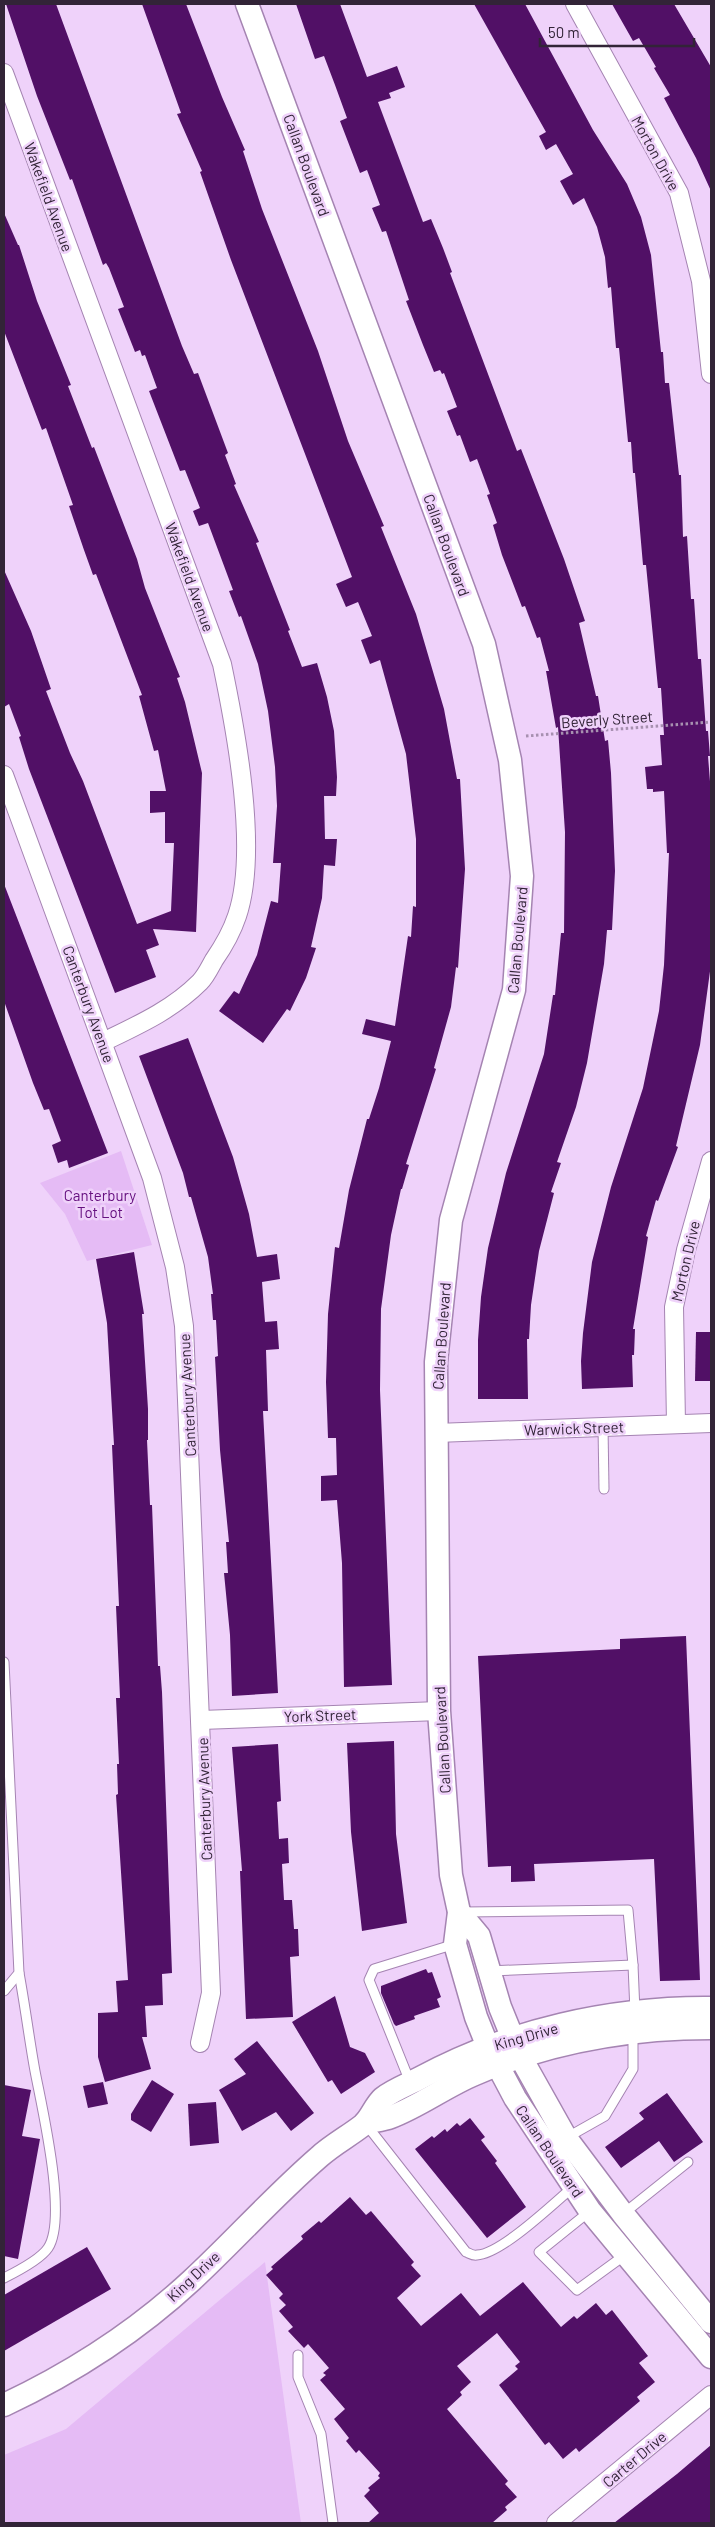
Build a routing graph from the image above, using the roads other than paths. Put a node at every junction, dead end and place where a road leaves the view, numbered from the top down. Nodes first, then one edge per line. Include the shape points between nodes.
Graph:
1 (246, 4) edge
2 (576, 4) edge
3 (4, 74) edge
4 (711, 374) edge
5 (4, 775) edge
6 (103, 1042) junction
7 (711, 1161) edge
8 (711, 1422) edge
9 (676, 1424) junction
10 (602, 1427) junction
11 (436, 1434) junction
12 (604, 1489) dead end
13 (4, 1662) edge
14 (439, 1711) junction
15 (201, 1720) junction
16 (459, 1912) junction
17 (456, 1944) junction
18 (633, 1965) junction
19 (489, 1971) junction
20 (19, 1973) junction
21 (4, 1991) edge
22 (711, 2008) edge
23 (634, 2022) junction
24 (711, 2028) edge
25 (200, 2043) dead end
26 (517, 2047) junction
27 (493, 2056) junction
28 (410, 2083) junction
29 (365, 2123) junction
30 (566, 2138) junction
31 (688, 2162) dead end
32 (572, 2187) junction
33 (590, 2211) junction
34 (623, 2214) junction
35 (626, 2255) junction
36 (4, 2278) edge
37 (711, 2322) edge
38 (298, 2355) dead end
39 (711, 2357) edge
40 (711, 2395) edge
41 (4, 2406) edge
42 (333, 2523) edge
43 (556, 2523) edge

1 - 11 street, Callan Boulevard via 484,644 506,738 522,876 514,990 451,1220 436,1362
2 - 4 street, Morton Drive via 679,193 702,281
3 - 6 street, Wakefield Avenue via 222,664 244,801 245,868 237,916 222,947 201,981 165,1011
5 - 6 street, Canterbury Avenue
6 - 15 street, Canterbury Avenue via 152,1178 175,1267 184,1326
7 - 9 street, Morton Drive via 674,1307
8 - 9 street, Warwick Street
9 - 10 street, Warwick Street
10 - 11 street, Warwick Street
10 - 12 lane
11 - 14 street, Callan Boulevard
13 - 20 lane
14 - 15 street, York Street
14 - 16 street, Callan Boulevard via 451,1875
15 - 25 street, Canterbury Avenue via 211,1993
16 - 17 street, Callan Boulevard
16 - 18 lane via 628,1910
16 - 19 street, Callan Boulevard via 479,1936
17 - 27 street, Callan Boulevard via 476,2017
17 - 28 lane via 374,1969 369,1980
18 - 19 lane
18 - 23 lane
19 - 26 street, Callan Boulevard
20 - 21 lane
20 - 36 lane via 49,2140 55,2211 48,2249
22 - 23 street, King Drive via 675,2008
23 - 24 street, King Drive via 676,2028
23 - 26 street, King Drive via 557,2046
23 - 30 lane via 633,2069 605,2116
26 - 27 street, King Drive
26 - 30 street, Callan Boulevard
27 - 28 street, King Drive via 446,2064
27 - 29 street, King Drive via 456,2082 390,2118
27 - 32 street, Callan Boulevard via 515,2098
28 - 29 street, King Drive via 383,2098
29 - 32 lane via 466,2252 476,2256 507,2241
29 - 41 street, King Drive via 320,2156 191,2280 142,2322 90,2359
30 - 34 street, Callan Boulevard
31 - 34 lane
32 - 33 street, Callan Boulevard
33 - 35 street, Callan Boulevard
33 - 35 lane via 539,2252 577,2290
34 - 37 street, Callan Boulevard
35 - 39 street, Callan Boulevard
38 - 42 lane via 298,2377 321,2434
40 - 43 street, Carter Drive

